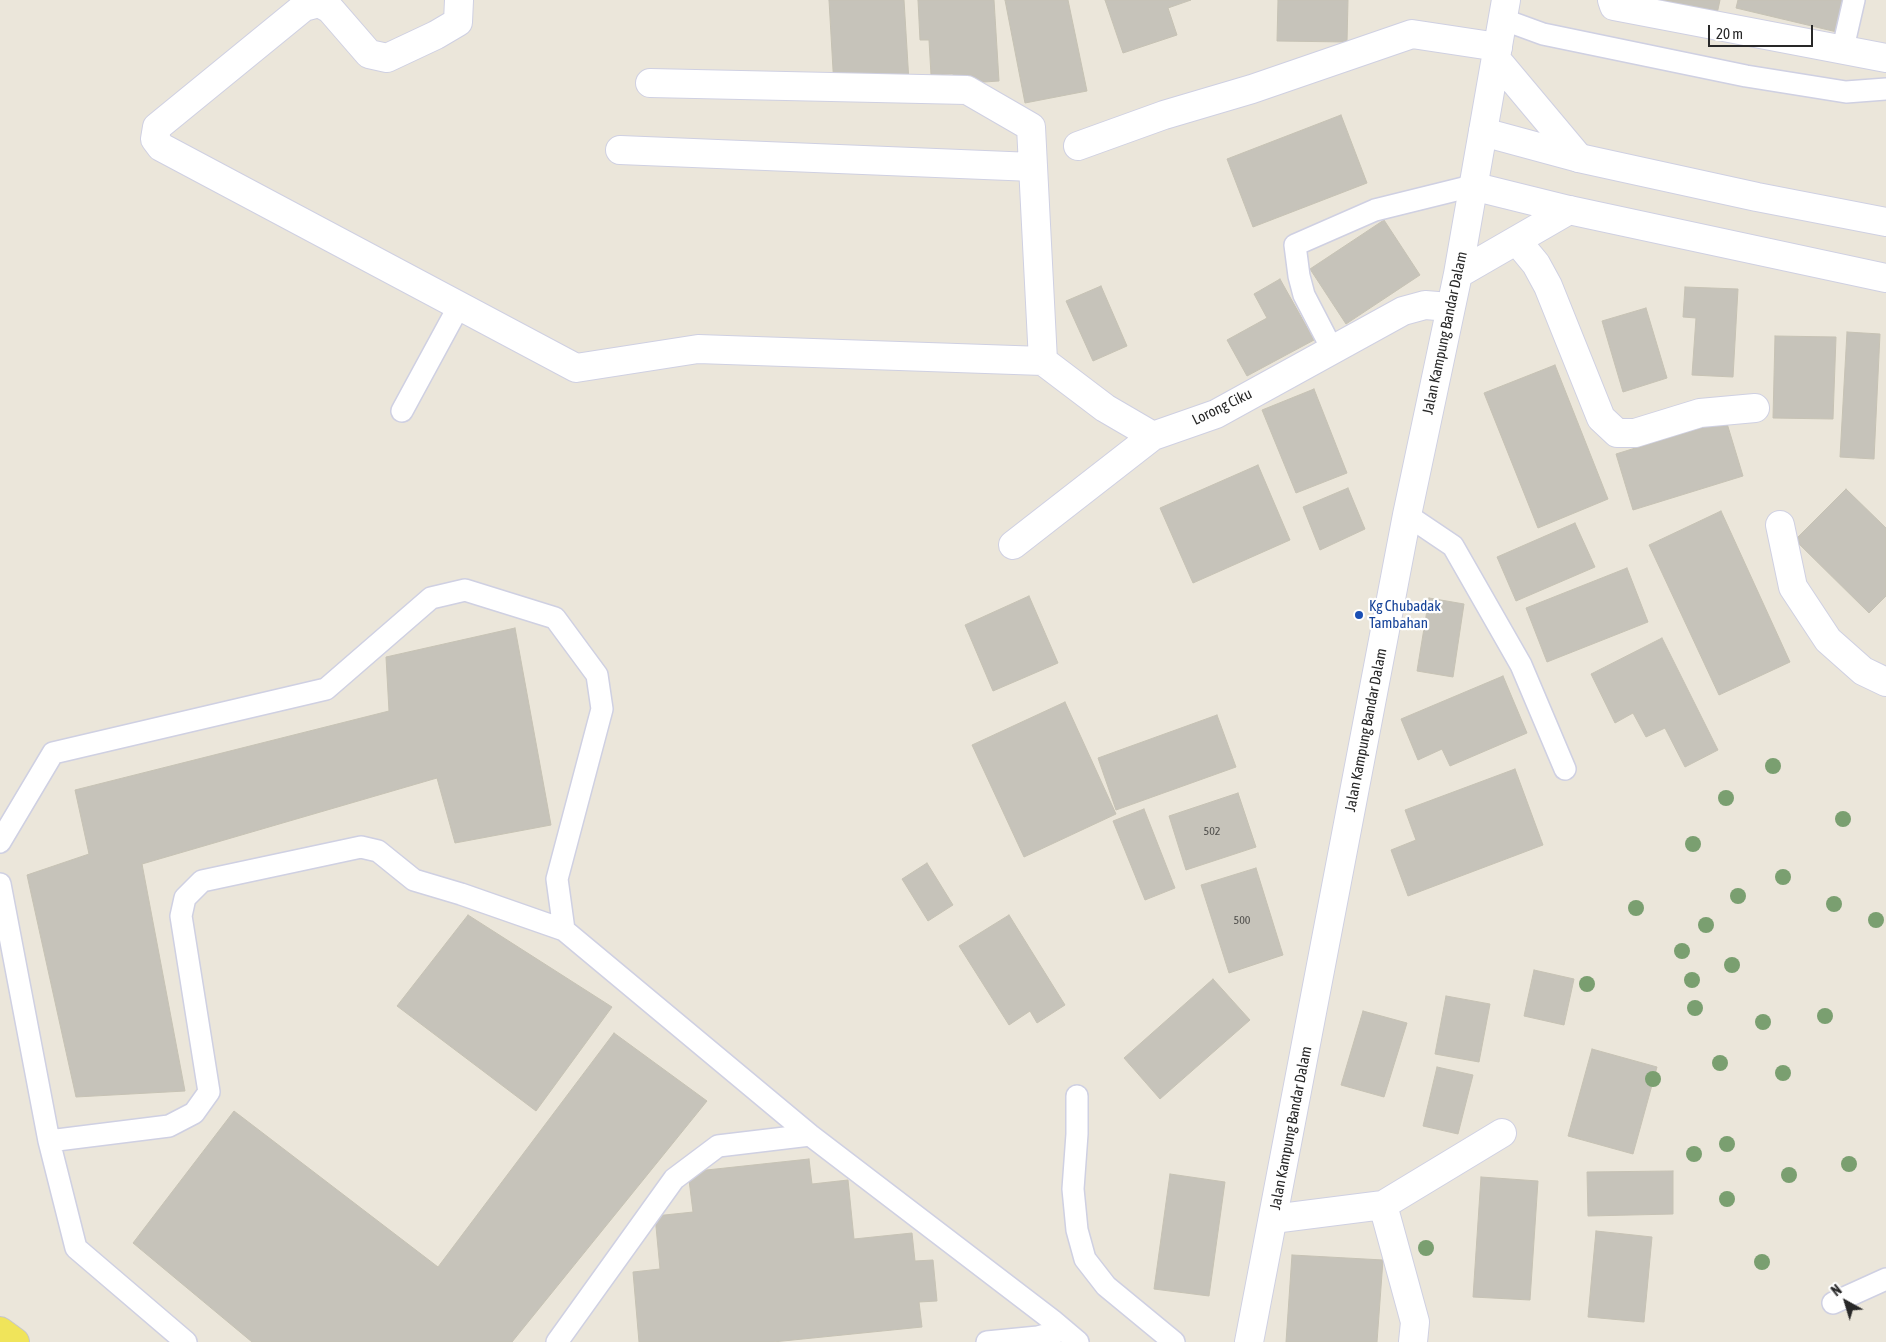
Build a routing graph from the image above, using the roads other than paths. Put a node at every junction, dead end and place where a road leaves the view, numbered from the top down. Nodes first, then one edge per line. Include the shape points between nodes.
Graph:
1 (459, 0) edge
2 (1612, 0) edge
3 (1854, 0) edge
4 (1504, 10) edge
5 (1844, 48) junction
6 (1497, 53) junction
7 (1886, 58) edge
8 (650, 83) dead end
9 (1886, 89) edge
10 (1482, 132) junction
11 (1078, 146) dead end
12 (620, 150) dead end
13 (1579, 158) junction
14 (1034, 167) junction
15 (1472, 186) junction
16 (1569, 210) junction
17 (1886, 222) edge
18 (1517, 241) junction
19 (1458, 274) junction
20 (1886, 278) edge
21 (459, 306) junction
22 (1450, 307) junction
23 (1332, 349) junction
24 (1043, 361) junction
25 (1755, 408) dead end
26 (402, 410) dead end
27 (1153, 436) junction
28 (1407, 515) junction
29 (1780, 525) dead end
30 (1013, 545) dead end
31 (1886, 682) edge
32 (1565, 768) dead end
33 (0, 842) edge
34 (0, 884) edge
35 (564, 930) junction
36 (1076, 1096) dead end
37 (1502, 1133) dead end
38 (810, 1134) junction
39 (49, 1141) junction
40 (1383, 1205) junction
41 (1273, 1219) junction
42 (1886, 1279) edge
43 (1833, 1303) dead end
44 (0, 1331) edge
45 (1071, 1336) edge
46 (15, 1342) edge
47 (186, 1342) edge
48 (556, 1342) edge
49 (988, 1342) edge
50 (1174, 1342) edge
51 (1249, 1342) edge
52 (1413, 1342) edge

1 - 21 street via 458,22 386,58 369,54 330,9 318,3 304,7 157,127 154,139 162,148
2 - 5 street via 1614,6
3 - 5 lane
4 - 6 street, Jalan Kampung Bandar Dalam
4 - 9 lane via 1543,34 1746,76 1846,92
5 - 7 street
6 - 10 street, Jalan Kampung Bandar Dalam
6 - 11 street via 1412,34 1164,114
6 - 13 street
8 - 14 street via 968,90 1031,127
10 - 13 street
10 - 15 street, Jalan Kampung Bandar Dalam
12 - 14 street
13 - 17 street
14 - 24 street
15 - 16 street
15 - 19 street, Jalan Kampung Bandar Dalam
15 - 23 lane via 1375,210 1295,245 1304,295
16 - 18 street
16 - 20 street
18 - 19 street
18 - 25 street via 1536,264 1548,286 1601,418 1617,433 1635,433 1700,413
19 - 22 street, Jalan Kampung Bandar Dalam
21 - 24 street via 576,368 698,349
21 - 26 lane
22 - 23 street, Lorong Ciku via 1425,306 1403,311
22 - 28 street, Jalan Kampung Bandar Dalam
23 - 27 street, Lorong Ciku via 1216,414
24 - 27 street via 1105,408
27 - 30 street, Lorong Ciku
28 - 32 lane via 1453,546 1521,665
28 - 41 street, Jalan Kampung Bandar Dalam
29 - 31 street via 1793,587 1828,640 1863,671
33 - 35 lane via 53,753 326,689 431,598 465,590 555,618 597,675 602,709 557,878
34 - 39 lane
35 - 38 lane
35 - 39 lane via 414,880 378,851 361,847 202,881 185,898 181,916 210,1092 194,1114 169,1126
36 - 50 lane via 1073,1189 1077,1230 1085,1259 1106,1286
37 - 40 street
38 - 45 lane
38 - 48 lane via 718,1146 674,1179
39 - 47 lane via 76,1248
40 - 41 street
40 - 52 street via 1415,1322
41 - 51 street, Jalan Kampung Bandar Dalam
42 - 43 lane
44 - 46 main road
45 - 49 lane

